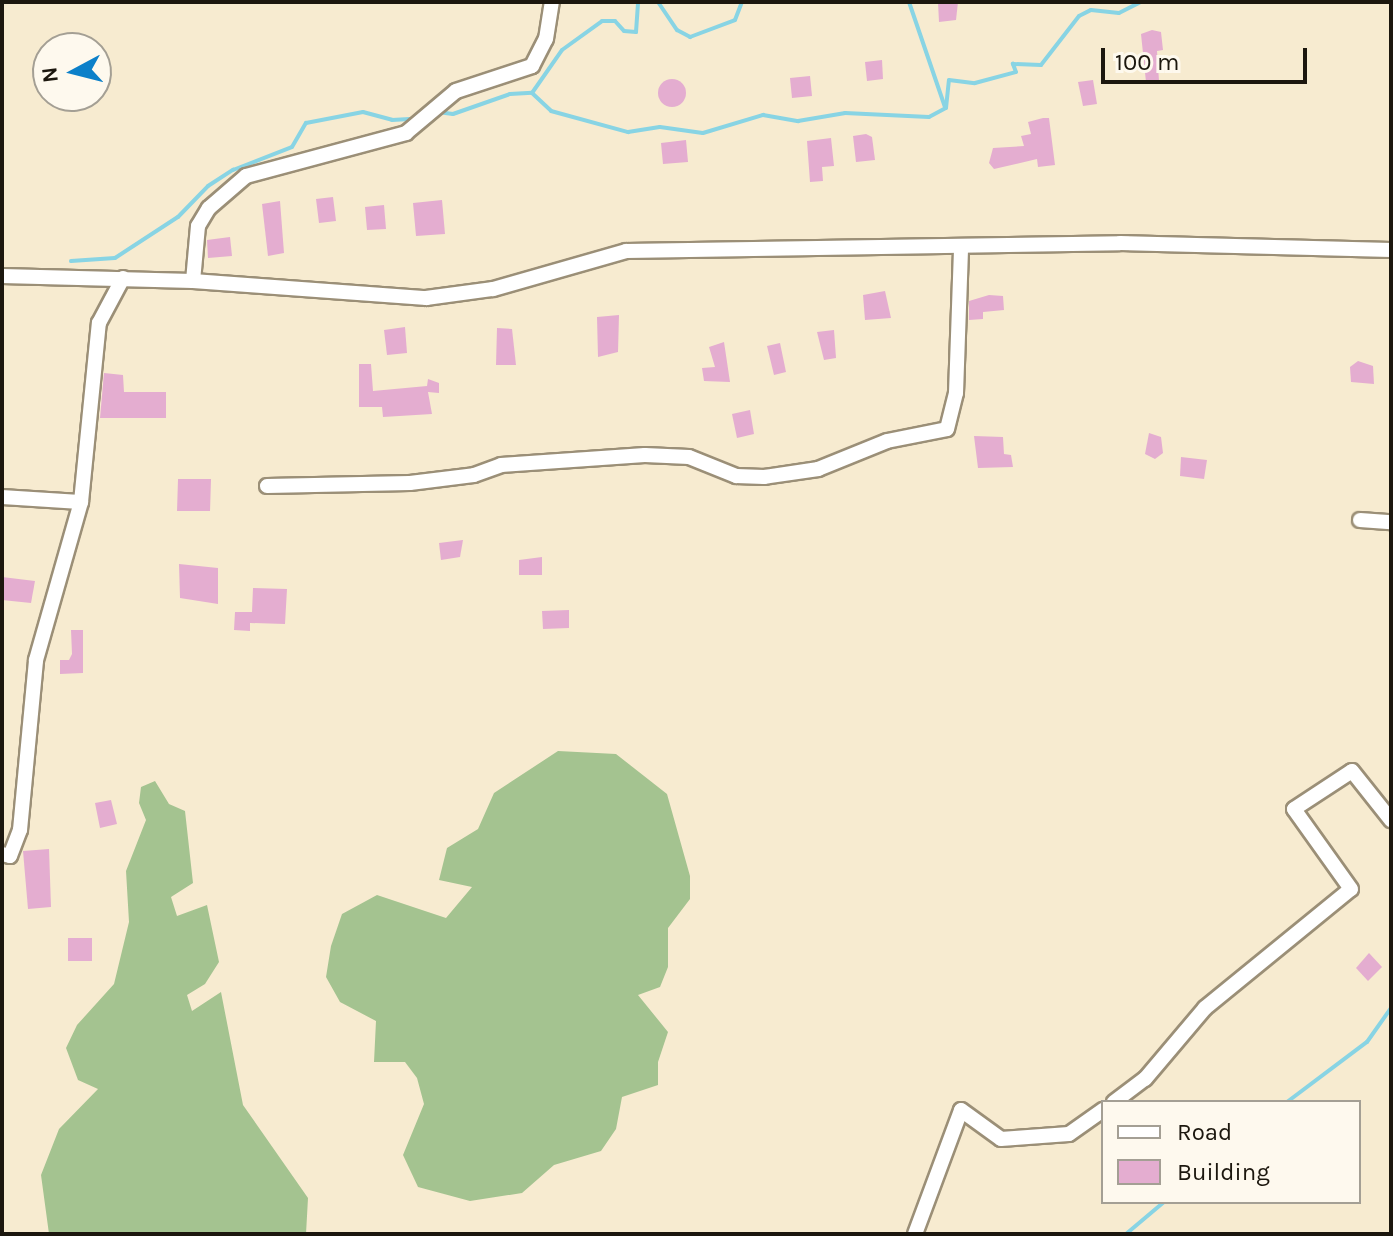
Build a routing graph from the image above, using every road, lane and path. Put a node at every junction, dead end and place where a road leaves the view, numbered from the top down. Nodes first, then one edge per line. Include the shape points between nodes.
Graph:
1 (552, 2) edge
2 (961, 248) junction
3 (1391, 250) edge
4 (2, 276) edge
5 (123, 278) junction
6 (193, 281) junction
7 (267, 486) dead end
8 (2, 497) edge
9 (81, 502) junction
10 (1360, 520) dead end
11 (1391, 522) edge
12 (1391, 820) edge
13 (2, 854) edge
14 (1117, 1100) edge
15 (1101, 1111) edge
16 (915, 1234) edge

1 - 6 street via 546,39 532,66 472,83 406,133 246,176 209,208 198,226
2 - 3 street via 1120,243
2 - 6 street via 626,251 493,289 426,298
2 - 7 street via 956,393 947,429 887,441 818,469 764,477 736,476 689,457 645,455 501,465 474,475 410,483
4 - 5 street
5 - 6 street
5 - 9 street via 99,323
8 - 9 street
9 - 13 street via 36,660 20,830 10,856
10 - 11 street
12 - 14 street via 1352,771 1294,809 1351,889 1205,1008 1145,1079
15 - 16 street via 1069,1134 1001,1139 961,1110

